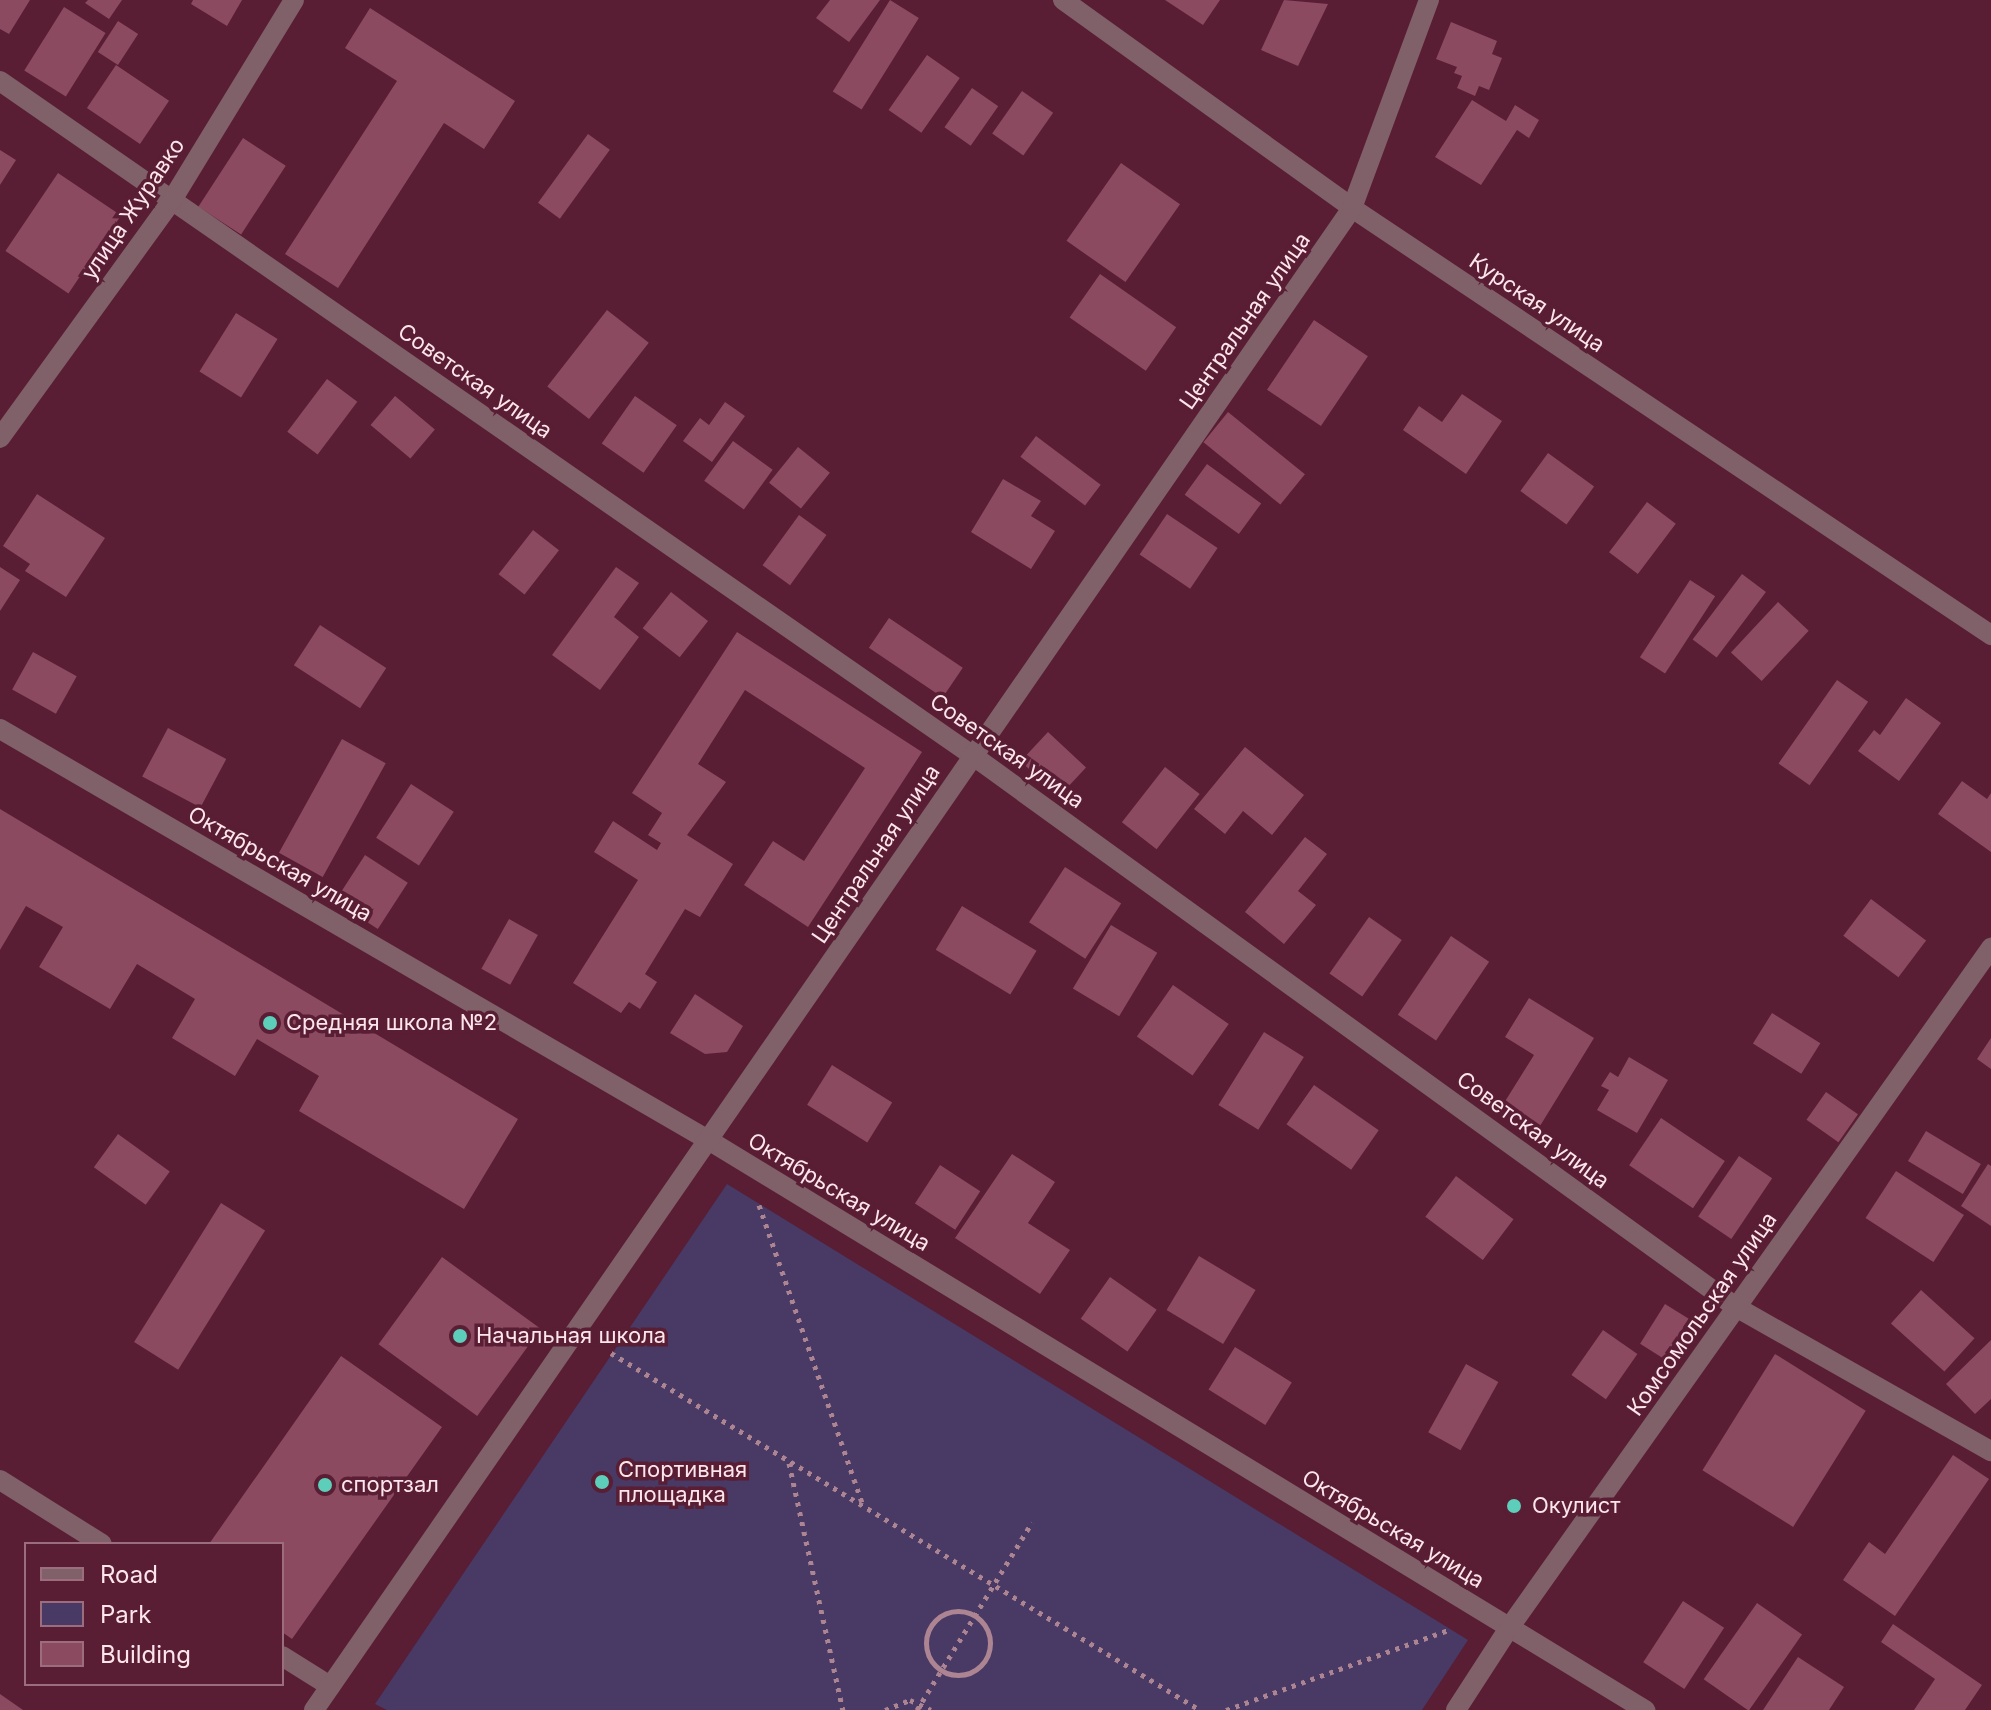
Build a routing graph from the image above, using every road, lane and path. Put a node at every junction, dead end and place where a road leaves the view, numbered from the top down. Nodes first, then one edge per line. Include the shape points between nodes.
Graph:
1 (294, 0) edge
2 (1063, 0) edge
3 (1429, 0) edge
4 (0, 81) edge
5 (172, 200) junction
6 (1352, 208) junction
7 (0, 438) edge
8 (1991, 635) edge
9 (0, 729) edge
10 (972, 755) junction
11 (1991, 948) edge
12 (710, 1141) junction
13 (759, 1204) dead end
14 (1736, 1307) junction
15 (611, 1353) dead end
16 (1991, 1451) edge
17 (789, 1462) junction
18 (0, 1480) edge
19 (864, 1507) junction
20 (1032, 1522) dead end
21 (99, 1542) edge
22 (992, 1584) junction
23 (974, 1614) junction
24 (1509, 1628) junction
25 (1451, 1629) dead end
26 (284, 1657) edge
27 (941, 1670) junction
28 (330, 1686) junction
29 (921, 1702) junction
30 (314, 1710) edge
31 (843, 1710) edge
32 (885, 1710) edge
33 (917, 1710) edge
34 (931, 1710) edge
35 (1200, 1710) edge
36 (1226, 1710) edge
37 (1456, 1710) edge
38 (1645, 1710) edge

1 - 5 street, улица Журавко
2 - 6 street, Курская улица
3 - 6 street, Центральная улица
4 - 5 street, Советская улица
5 - 7 street, улица Журавко
5 - 10 street, Советская улица
6 - 8 street, Курская улица
6 - 10 street, Центральная улица
9 - 12 street, Октябрьская улица
10 - 12 street, Центральная улица
10 - 14 street, Советская улица
11 - 14 street, Комсомольская улица
12 - 24 street, Октябрьская улица
12 - 28 street, Центральная улица
13 - 19 path
14 - 16 street, Советская улица
14 - 24 street, Комсомольская улица
15 - 17 path
17 - 19 path
17 - 31 path
18 - 21 street
19 - 22 path
20 - 22 path
22 - 23 path
22 - 35 path
23 - 27 path
23 - 27 path via 946,1612 934,1620 926,1646
23 - 27 path via 989,1634 987,1659 966,1674
24 - 37 street, Комсомольская улица
24 - 38 street, Октябрьская улица
25 - 36 path
26 - 28 street
27 - 29 path
28 - 30 street, Центральная улица
29 - 32 path via 899,1701
29 - 33 path
29 - 34 path

